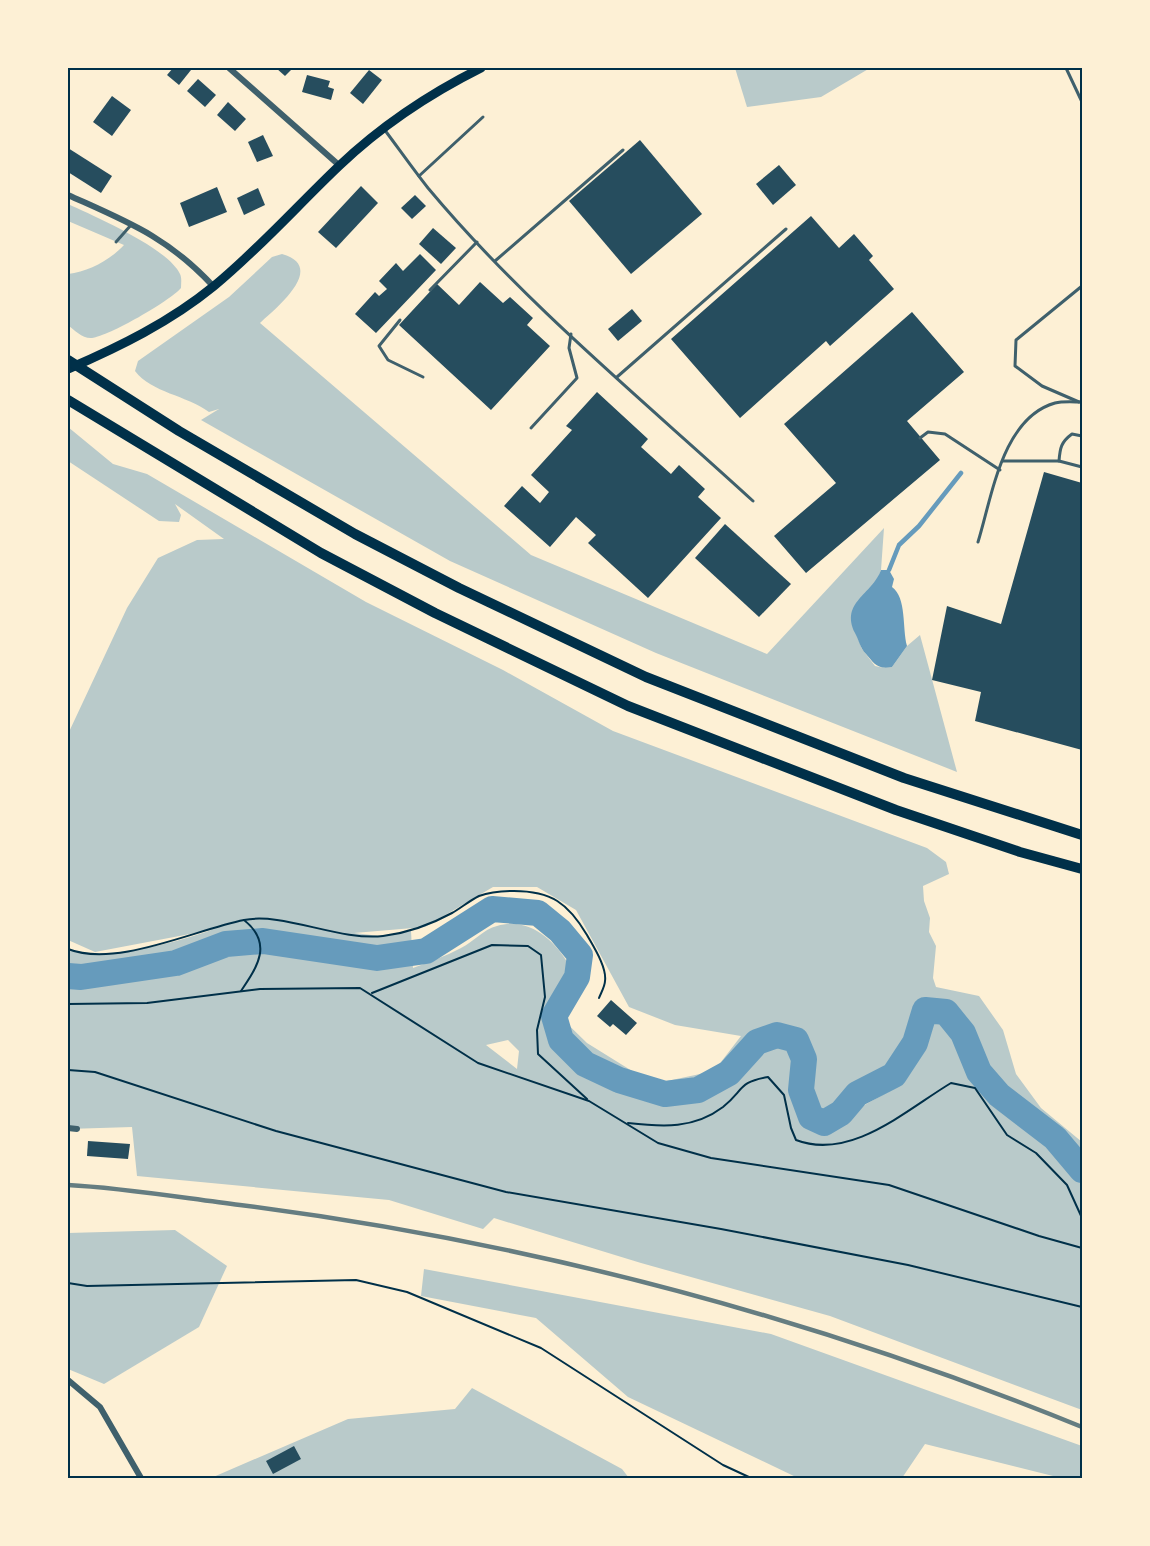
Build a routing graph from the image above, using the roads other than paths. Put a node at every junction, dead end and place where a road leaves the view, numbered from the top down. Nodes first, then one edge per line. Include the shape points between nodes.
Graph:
1 (229, 68) edge
2 (481, 68) edge
3 (1066, 68) edge
4 (1083, 102) edge
5 (483, 117) dead end
6 (383, 128) junction
7 (623, 150) dead end
8 (340, 166) junction
9 (419, 176) junction
10 (68, 195) edge
11 (132, 224) junction
12 (786, 229) dead end
13 (116, 242) dead end
14 (477, 242) junction
15 (495, 261) junction
16 (1083, 286) edge
17 (213, 287) junction
18 (430, 290) dead end
19 (400, 320) dead end
20 (571, 334) junction
21 (68, 360) edge
22 (68, 369) edge
23 (423, 377) dead end
24 (617, 377) junction
25 (68, 400) edge
26 (1082, 402) edge
27 (531, 428) dead end
28 (1083, 436) edge
29 (920, 438) dead end
30 (1003, 461) junction
31 (1059, 461) junction
32 (1083, 467) edge
33 (1000, 470) junction
34 (753, 501) dead end
35 (978, 542) dead end
36 (1083, 835) edge
37 (1083, 869) edge
38 (68, 1128) edge
39 (77, 1129) dead end
40 (68, 1380) edge
41 (141, 1479) edge

1 - 8 street
2 - 6 highway via 439,89
3 - 4 lane
5 - 9 lane
6 - 8 highway
6 - 9 lane
7 - 15 lane
8 - 17 highway
9 - 14 lane
10 - 11 street
11 - 13 lane
11 - 17 street via 172,246
12 - 24 lane
14 - 15 lane
14 - 18 lane
15 - 20 lane
16 - 26 lane via 1016,340 1015,366 1042,387
17 - 22 highway via 140,336
19 - 23 lane via 379,346 388,360
20 - 24 lane
20 - 27 lane via 569,348 577,378
21 - 36 highway via 179,431 355,534 646,677 904,778
24 - 34 lane
25 - 37 highway via 321,553 628,706 896,810
26 - 30 lane via 1057,402 1043,408 1017,429
28 - 31 lane via 1072,434 1065,439
29 - 33 lane via 928,432 945,434
30 - 31 lane
30 - 33 lane
31 - 32 lane
33 - 35 lane
38 - 39 street
40 - 41 street via 100,1407

